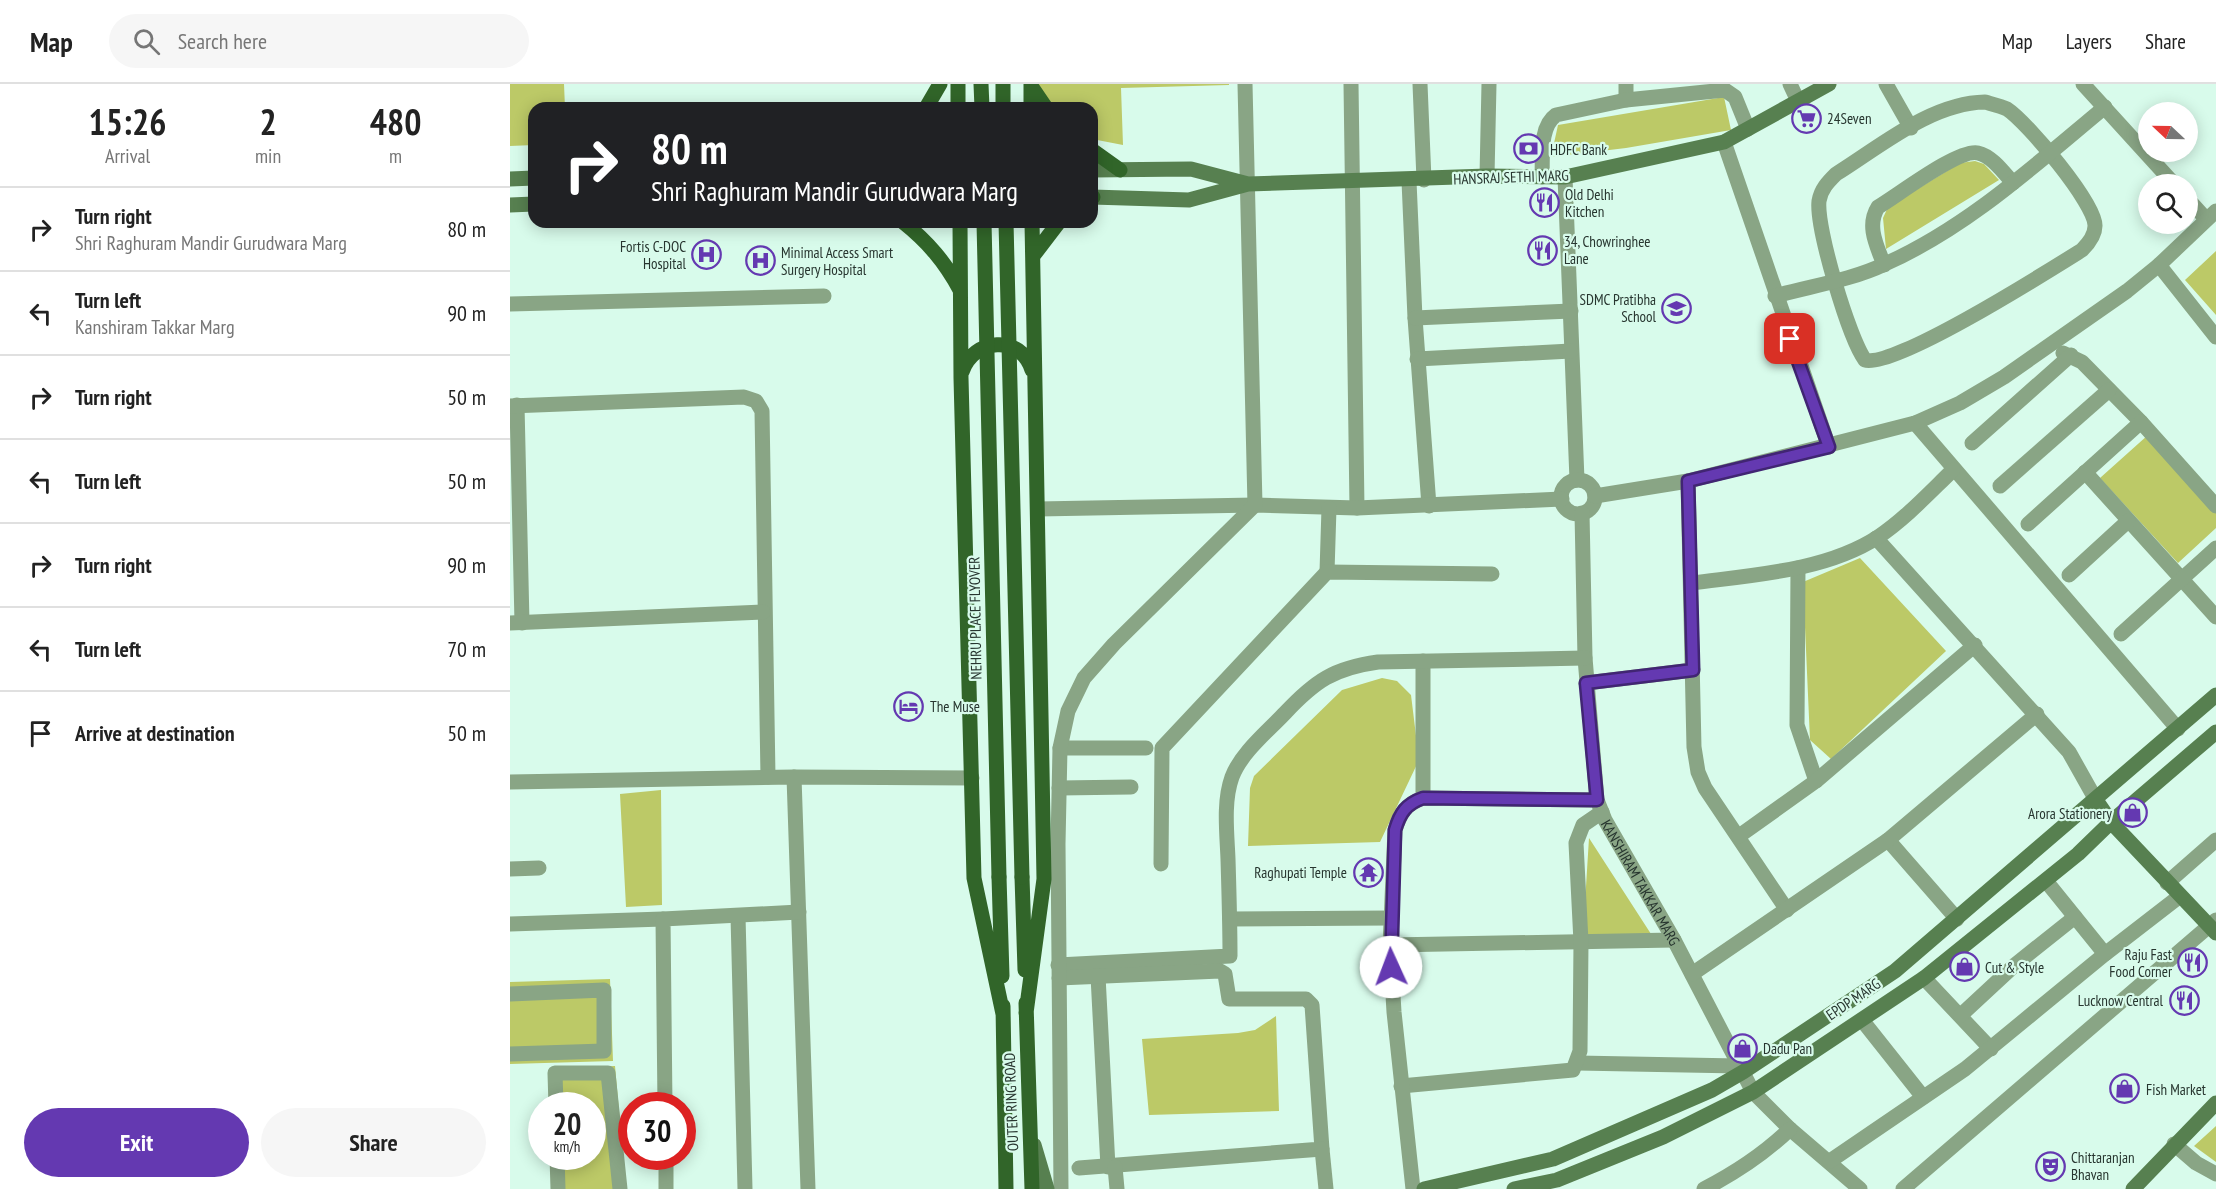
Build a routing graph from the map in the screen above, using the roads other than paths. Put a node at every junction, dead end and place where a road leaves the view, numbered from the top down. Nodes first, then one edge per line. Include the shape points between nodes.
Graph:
1 (940, 84) edge
2 (958, 84) edge
3 (981, 84) edge
4 (1002, 84) edge
5 (1245, 84) edge
6 (1351, 84) edge
7 (1420, 84) edge
8 (1489, 84) edge
9 (1626, 84) edge
10 (1790, 84) edge
11 (1829, 84) edge
12 (1886, 84) edge
13 (2083, 84) edge
14 (1031, 85) edge
15 (1626, 100) junction
16 (1798, 101) junction
17 (930, 102) edge
18 (958, 102) edge
19 (982, 102) edge
20 (1003, 102) edge
21 (1031, 102) edge
22 (1042, 102) edge
23 (2105, 107) junction
24 (1911, 128) junction
25 (1748, 129) junction
26 (1724, 142) junction
27 (2049, 153) junction
28 (1098, 154) edge
29 (1098, 170) edge
30 (1120, 170) junction
31 (2165, 174) edge
32 (1487, 176) junction
33 (1542, 177) junction
34 (1565, 177) junction
35 (528, 178) edge
36 (510, 179) edge
37 (1417, 180) junction
38 (1353, 182) junction
39 (2013, 183) junction
40 (1248, 184) junction
41 (1098, 197) edge
42 (528, 204) edge
43 (510, 205) edge
44 (2198, 206) edge
45 (2211, 215) edge
46 (910, 228) edge
47 (960, 228) edge
48 (984, 228) edge
49 (1006, 228) edge
50 (1032, 228) edge
51 (1054, 228) edge
52 (1033, 256) junction
53 (1884, 265) junction
54 (2159, 265) junction
55 (1834, 279) junction
56 (962, 293) junction
57 (824, 296) dead end
58 (1775, 296) junction
59 (510, 304) edge
60 (1571, 310) junction
61 (1415, 318) junction
62 (2216, 337) edge
63 (2044, 347) junction
64 (1571, 351) junction
65 (2071, 355) junction
66 (1418, 359) junction
67 (961, 378) junction
68 (1034, 382) junction
69 (2109, 390) junction
70 (514, 406) edge
71 (2140, 422) junction
72 (1915, 423) junction
73 (1972, 443) dead end
74 (1829, 447) junction
75 (1953, 470) junction
76 (2085, 472) junction
77 (1577, 480) junction
78 (1688, 481) junction
79 (2000, 486) dead end
80 (1595, 496) junction
81 (1562, 499) junction
82 (1255, 506) junction
83 (1429, 506) junction
84 (2216, 506) edge
85 (1329, 508) junction
86 (1357, 508) junction
87 (1038, 509) junction
88 (1582, 513) junction
89 (2128, 521) junction
90 (2028, 524) dead end
91 (1876, 538) junction
92 (2216, 548) edge
93 (1798, 568) junction
94 (1327, 573) junction
95 (1492, 574) dead end
96 (2069, 575) dead end
97 (2180, 578) junction
98 (1692, 582) junction
99 (763, 612) junction
100 (2215, 615) edge
101 (516, 623) edge
102 (2121, 634) dead end
103 (1975, 645) junction
104 (1585, 658) junction
105 (1423, 661) junction
106 (1693, 670) junction
107 (1586, 683) junction
108 (2216, 695) edge
109 (2037, 714) junction
110 (2178, 729) junction
111 (2216, 732) edge
112 (1060, 748) junction
113 (1146, 748) dead end
114 (768, 777) junction
115 (794, 777) junction
116 (972, 778) junction
117 (1816, 781) junction
118 (510, 782) edge
119 (1131, 787) dead end
120 (1059, 788) junction
121 (1423, 798) junction
122 (2096, 800) junction
123 (1599, 806) junction
124 (2110, 822) junction
125 (1739, 836) junction
126 (1888, 840) junction
127 (2216, 840) edge
128 (1161, 864) dead end
129 (510, 868) edge
130 (539, 868) dead end
131 (2046, 881) junction
132 (2167, 883) junction
133 (2180, 896) junction
134 (1787, 910) junction
135 (799, 912) junction
136 (738, 916) junction
137 (2075, 917) junction
138 (1391, 918) junction
139 (663, 919) junction
140 (1230, 919) junction
141 (1957, 919) junction
142 (510, 924) edge
143 (2214, 926) edge
144 (1674, 940) junction
145 (1581, 942) junction
146 (1390, 945) junction
147 (2105, 954) junction
148 (1058, 971) junction
149 (1692, 974) junction
150 (1098, 976) junction
151 (1924, 978) junction
152 (510, 994) edge
153 (1026, 1013) junction
154 (1003, 1014) junction
155 (1961, 1015) junction
156 (1862, 1020) junction
157 (1991, 1049) junction
158 (561, 1052) junction
159 (510, 1054) edge
160 (1577, 1064) junction
161 (1741, 1069) junction
162 (562, 1073) junction
163 (1401, 1086) junction
164 (556, 1092) edge
165 (665, 1092) edge
166 (1753, 1092) junction
167 (1923, 1097) junction
168 (2216, 1103) edge
169 (1790, 1129) junction
170 (1030, 1134) junction
171 (2174, 1144) junction
172 (1322, 1149) junction
173 (1830, 1161) junction
174 (1112, 1167) junction
175 (1079, 1168) dead end
176 (557, 1170) edge
177 (666, 1170) edge
178 (2216, 1174) edge
179 (558, 1189) edge
180 (620, 1189) edge
181 (666, 1189) edge
182 (745, 1189) edge
183 (808, 1189) edge
184 (1005, 1189) edge
185 (1032, 1189) edge
186 (1047, 1189) edge
187 (1061, 1189) edge
188 (1117, 1189) edge
189 (1326, 1189) edge
190 (1413, 1189) edge
191 (1424, 1189) edge
192 (1514, 1189) edge
193 (1704, 1189) edge
194 (1860, 1189) edge
195 (1903, 1189) edge
196 (2133, 1189) edge

1 - 17 main road
2 - 18 main road
3 - 19 main road
4 - 20 main road
5 - 40 street
6 - 38 street
7 - 37 street
8 - 32 street
9 - 15 street
10 - 16 street
11 - 16 main road, HANSRAJ SETHI MARG
12 - 24 street
13 - 23 street
14 - 21 main road
14 - 22 main road
15 - 25 street via 1725,90 1735,97
15 - 33 street via 1556,115 1548,121
16 - 25 main road, HANSRAJ SETHI MARG
23 - 27 street
23 - 31 street
24 - 27 street via 1947,108 1985,102 2006,108
24 - 55 street via 1836,174 1826,185 1819,213
25 - 26 main road, HANSRAJ SETHI MARG
26 - 34 main road, HANSRAJ SETHI MARG
26 - 58 street
27 - 39 street
27 - 55 street via 2081,194 2095,226 2092,239 2064,262 1925,341 1877,362 1865,360 1861,354
28 - 30 main road
29 - 30 main road, HANSRAJ SETHI MARG
30 - 40 main road, HANSRAJ SETHI MARG via 1191,169
32 - 33 main road, HANSRAJ SETHI MARG
32 - 37 main road, HANSRAJ SETHI MARG
33 - 34 main road, HANSRAJ SETHI MARG
34 - 60 street
35 - 36 main road
37 - 38 main road, HANSRAJ SETHI MARG
37 - 61 street
38 - 40 main road, HANSRAJ SETHI MARG
38 - 86 street
39 - 53 street via 1955,225
39 - 53 street via 1979,153 1961,155 1878,207 1873,215 1873,234
40 - 41 main road, HANSRAJ SETHI MARG via 1190,200
40 - 82 street
42 - 43 main road
44 - 45 street
45 - 54 street
46 - 56 main road via 947,265
47 - 56 main road
48 - 154 main road, NEHRU PLACE FLYOVER, bridge
49 - 153 main road, bridge
50 - 52 main road
51 - 52 main road
52 - 68 main road
53 - 55 street
54 - 62 street
54 - 63 street
55 - 58 street
56 - 67 main road
57 - 59 street
58 - 74 street
60 - 61 street
60 - 64 street
61 - 66 street
63 - 65 street
63 - 72 street via 1960,403
64 - 66 street
64 - 77 street
65 - 69 street
65 - 73 street
66 - 83 street
67 - 68 main road via 972,354 996,344 1013,347 1026,358
67 - 116 main road
68 - 87 main road
69 - 71 street
69 - 79 street
70 - 99 street via 744,397 756,401 762,411
70 - 101 street
71 - 76 street
71 - 84 street
72 - 74 street
72 - 75 street
74 - 78 street
75 - 91 street
75 - 110 street
76 - 89 street
76 - 90 street
77 - 80 street via 1589,484
77 - 81 street via 1564,487
78 - 80 street
78 - 98 street
80 - 88 street via 1591,507
81 - 83 street
81 - 88 street via 1570,512
82 - 85 street
82 - 87 street
82 - 112 street via 1084,678 1068,711
83 - 86 street
85 - 86 street
85 - 94 street
87 - 153 main road via 1044,879
88 - 104 street, KANSHIRAM TAKKAR MARG
89 - 96 street
89 - 97 street
91 - 93 street
91 - 103 street
92 - 97 street
93 - 98 street
93 - 117 street via 1797,725
94 - 95 street
94 - 128 street via 1162,748
97 - 100 street
97 - 102 street
98 - 106 street
99 - 101 street
99 - 114 street
103 - 109 street
103 - 117 street
104 - 105 street
104 - 107 street, KANSHIRAM TAKKAR MARG
105 - 121 street
105 - 140 street via 1348,666 1322,679 1247,753 1233,776 1228,797
106 - 107 street
106 - 125 street via 1698,772 1705,789
107 - 123 street, KANSHIRAM TAKKAR MARG
108 - 110 main road, EPDP MARG
109 - 122 street via 2069,752
109 - 126 street
110 - 122 main road, EPDP MARG
111 - 124 main road, EPDP MARG
112 - 113 street
112 - 120 street
114 - 115 street
114 - 118 street
115 - 116 street
115 - 135 street
116 - 154 main road via 974,878
117 - 125 street
119 - 120 street
120 - 148 street
121 - 123 street
121 - 138 street via 1410,803 1399,815 1395,830
122 - 124 main road
122 - 141 main road, EPDP MARG
123 - 144 street, KANSHIRAM TAKKAR MARG
123 - 145 street via 1578,834
124 - 131 main road, EPDP MARG
124 - 132 main road
125 - 134 street
126 - 134 street
126 - 141 street
127 - 132 street
129 - 130 street
131 - 137 street
131 - 151 main road, EPDP MARG
132 - 133 main road
133 - 143 main road
133 - 147 street
134 - 149 street
135 - 136 street
135 - 183 street
136 - 139 street
136 - 182 street
137 - 147 street
137 - 155 street
138 - 140 street
138 - 146 street
139 - 142 street
139 - 165 street
140 - 148 street via 1230,956
141 - 161 main road, EPDP MARG via 1895,971
143 - 195 street
144 - 145 street
144 - 149 street, KANSHIRAM TAKKAR MARG
145 - 146 street
145 - 160 street
146 - 163 street
147 - 157 street
148 - 150 street
148 - 187 street
149 - 161 street, KANSHIRAM TAKKAR MARG
150 - 172 street via 1220,971 1226,979 1227,995 1233,1000 1310,1001
150 - 174 street
151 - 155 street
151 - 156 main road, EPDP MARG
152 - 158 street via 604,990 604,1051
153 - 170 main road, OUTER RING ROAD
154 - 184 main road, OUTER RING ROAD
155 - 157 street
156 - 166 main road, EPDP MARG
156 - 167 street
157 - 167 street
158 - 159 street
158 - 162 street
160 - 161 street
160 - 163 street via 1563,1073
161 - 166 street, KANSHIRAM TAKKAR MARG
161 - 191 main road, EPDP MARG via 1712,1090 1553,1159
162 - 164 street via 555,1073
162 - 180 street via 608,1073
163 - 190 street
166 - 169 street, KANSHIRAM TAKKAR MARG
166 - 192 main road, EPDP MARG via 1642,1146 1557,1180
167 - 173 street
168 - 171 main road
169 - 173 street, KANSHIRAM TAKKAR MARG
169 - 193 street via 1765,1153
170 - 185 main road, OUTER RING ROAD
170 - 186 main road
171 - 178 street
171 - 196 main road
172 - 174 street
172 - 189 street
173 - 194 street, KANSHIRAM TAKKAR MARG
174 - 175 street
174 - 188 street
176 - 179 street
177 - 181 street

